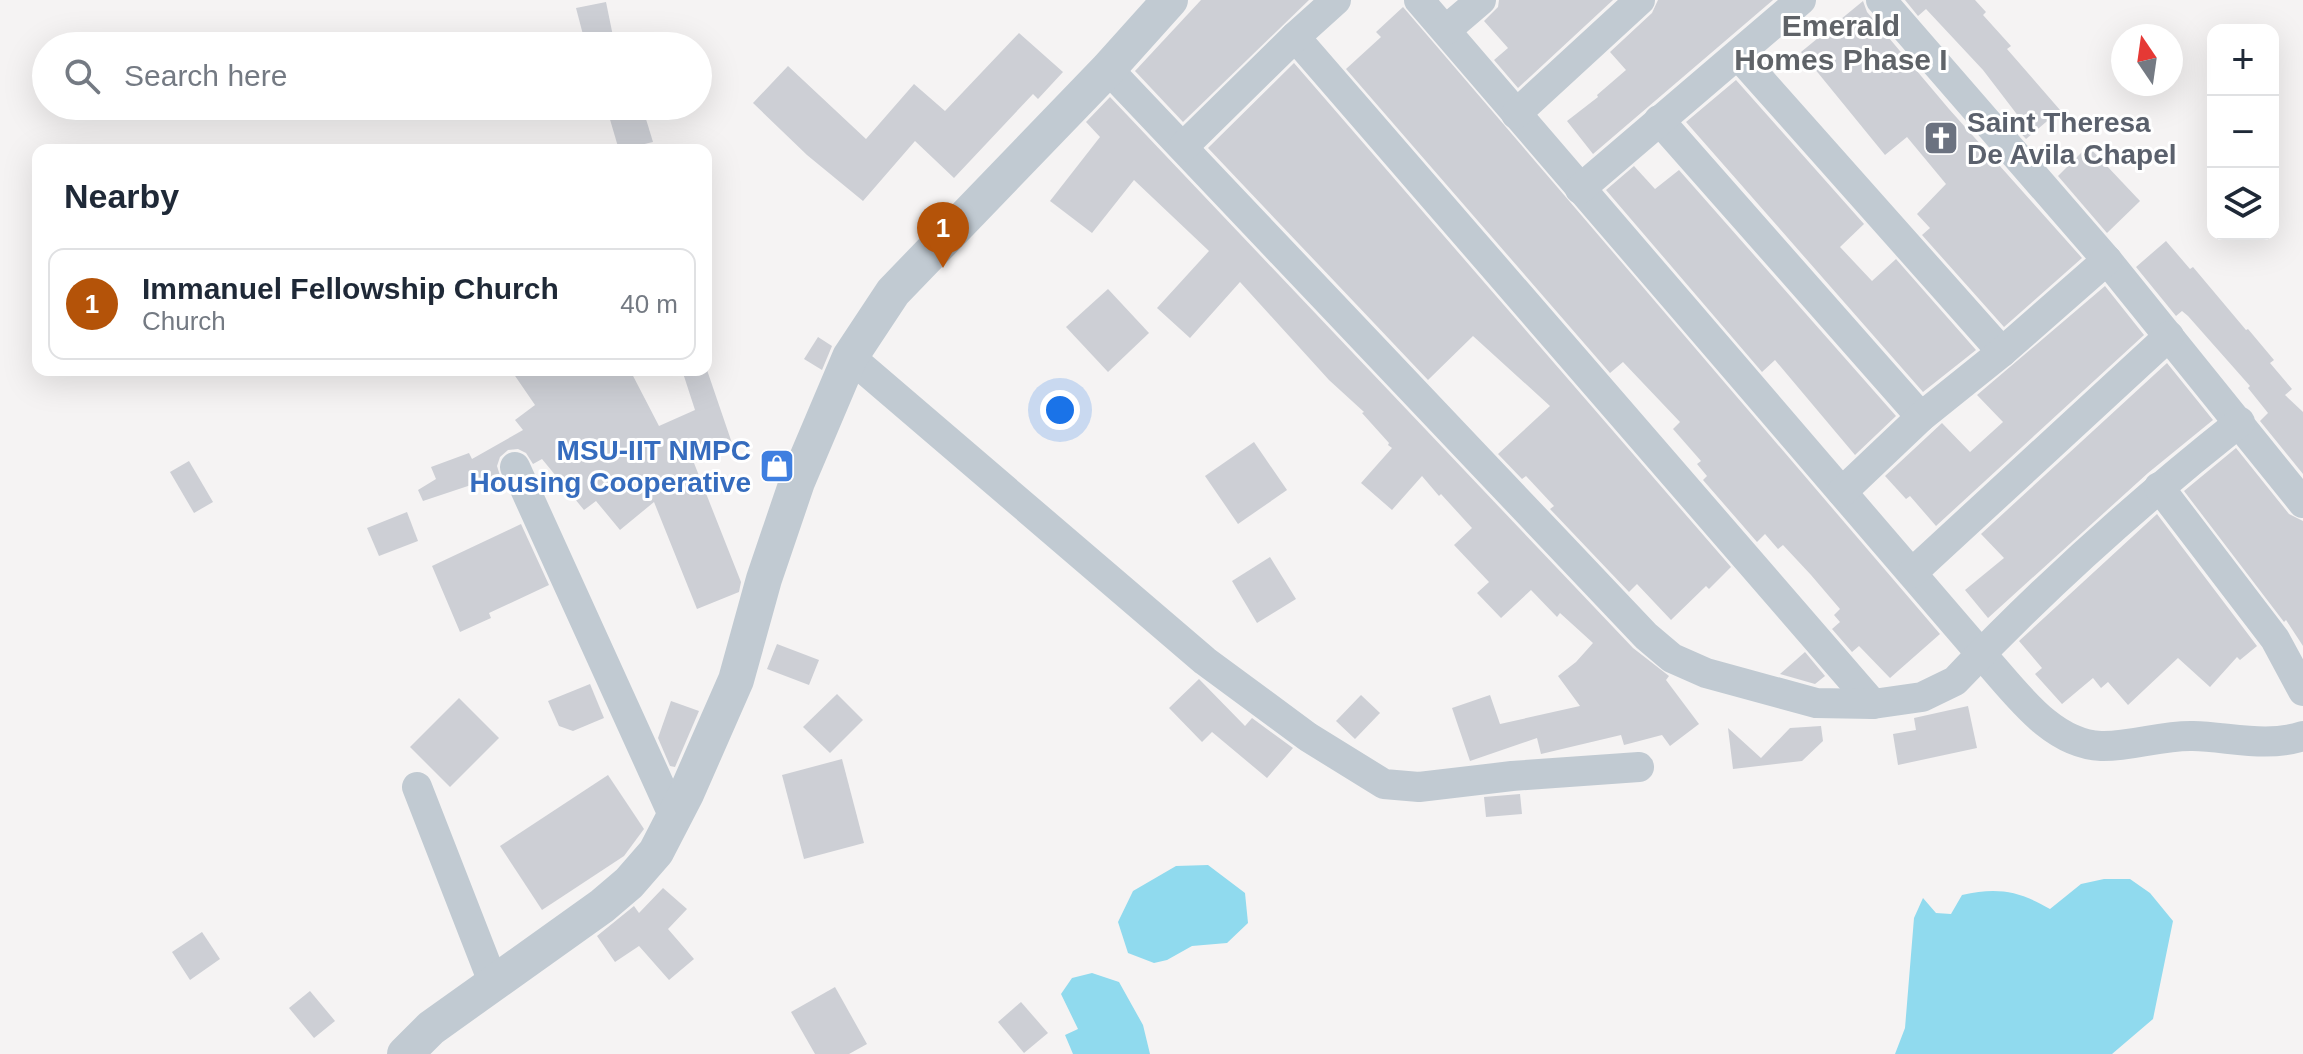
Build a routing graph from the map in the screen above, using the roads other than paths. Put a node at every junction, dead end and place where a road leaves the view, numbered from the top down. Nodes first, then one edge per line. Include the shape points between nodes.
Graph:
1 (1170, 0) edge
2 (1336, 0) edge
3 (1419, 0) edge
4 (1481, 0) edge
5 (1640, 0) edge
6 (1801, 0) edge
7 (1881, 0) edge
8 (1446, 30) junction
9 (1295, 37) junction
10 (1738, 55) junction
11 (1108, 69) junction
12 (1516, 114) junction
13 (1659, 120) junction
14 (1183, 147) junction
15 (1580, 189) junction
16 (2107, 260) junction
17 (2169, 336) junction
18 (2002, 352) junction
19 (850, 357) junction
20 (1921, 417) junction
21 (2240, 422) junction
22 (515, 467) dead end
23 (2159, 487) junction
24 (1842, 492) junction
25 (2303, 503) edge
26 (1912, 573) junction
27 (1981, 654) junction
28 (2303, 691) edge
29 (1873, 704) junction
30 (2303, 736) edge
31 (1639, 767) dead end
32 (417, 787) dead end
33 (674, 817) junction
34 (493, 982) junction
35 (405, 1054) edge

1 - 11 street
2 - 9 street
3 - 8 street
4 - 8 street
5 - 12 street
6 - 10 street
7 - 16 street
8 - 12 street
9 - 14 street
9 - 29 street
10 - 13 street
10 - 18 street
11 - 14 street
11 - 19 street via 893,292
12 - 15 street
13 - 15 street
13 - 20 street
14 - 29 street via 1672,658 1706,673 1816,703
15 - 24 street
16 - 17 street
16 - 18 street
17 - 21 street
17 - 26 street
18 - 20 street
19 - 31 street via 1205,661 1308,737 1384,784 1419,787
19 - 33 street via 797,482 736,680
20 - 24 street
21 - 23 street
21 - 25 street
22 - 33 street
23 - 27 street
23 - 28 street via 2275,639
24 - 26 street
26 - 27 street
27 - 29 street via 1939,690
27 - 30 street via 2046,723 2087,744 2188,736 2266,743
32 - 34 street
33 - 34 street via 656,852 629,883
34 - 35 street

